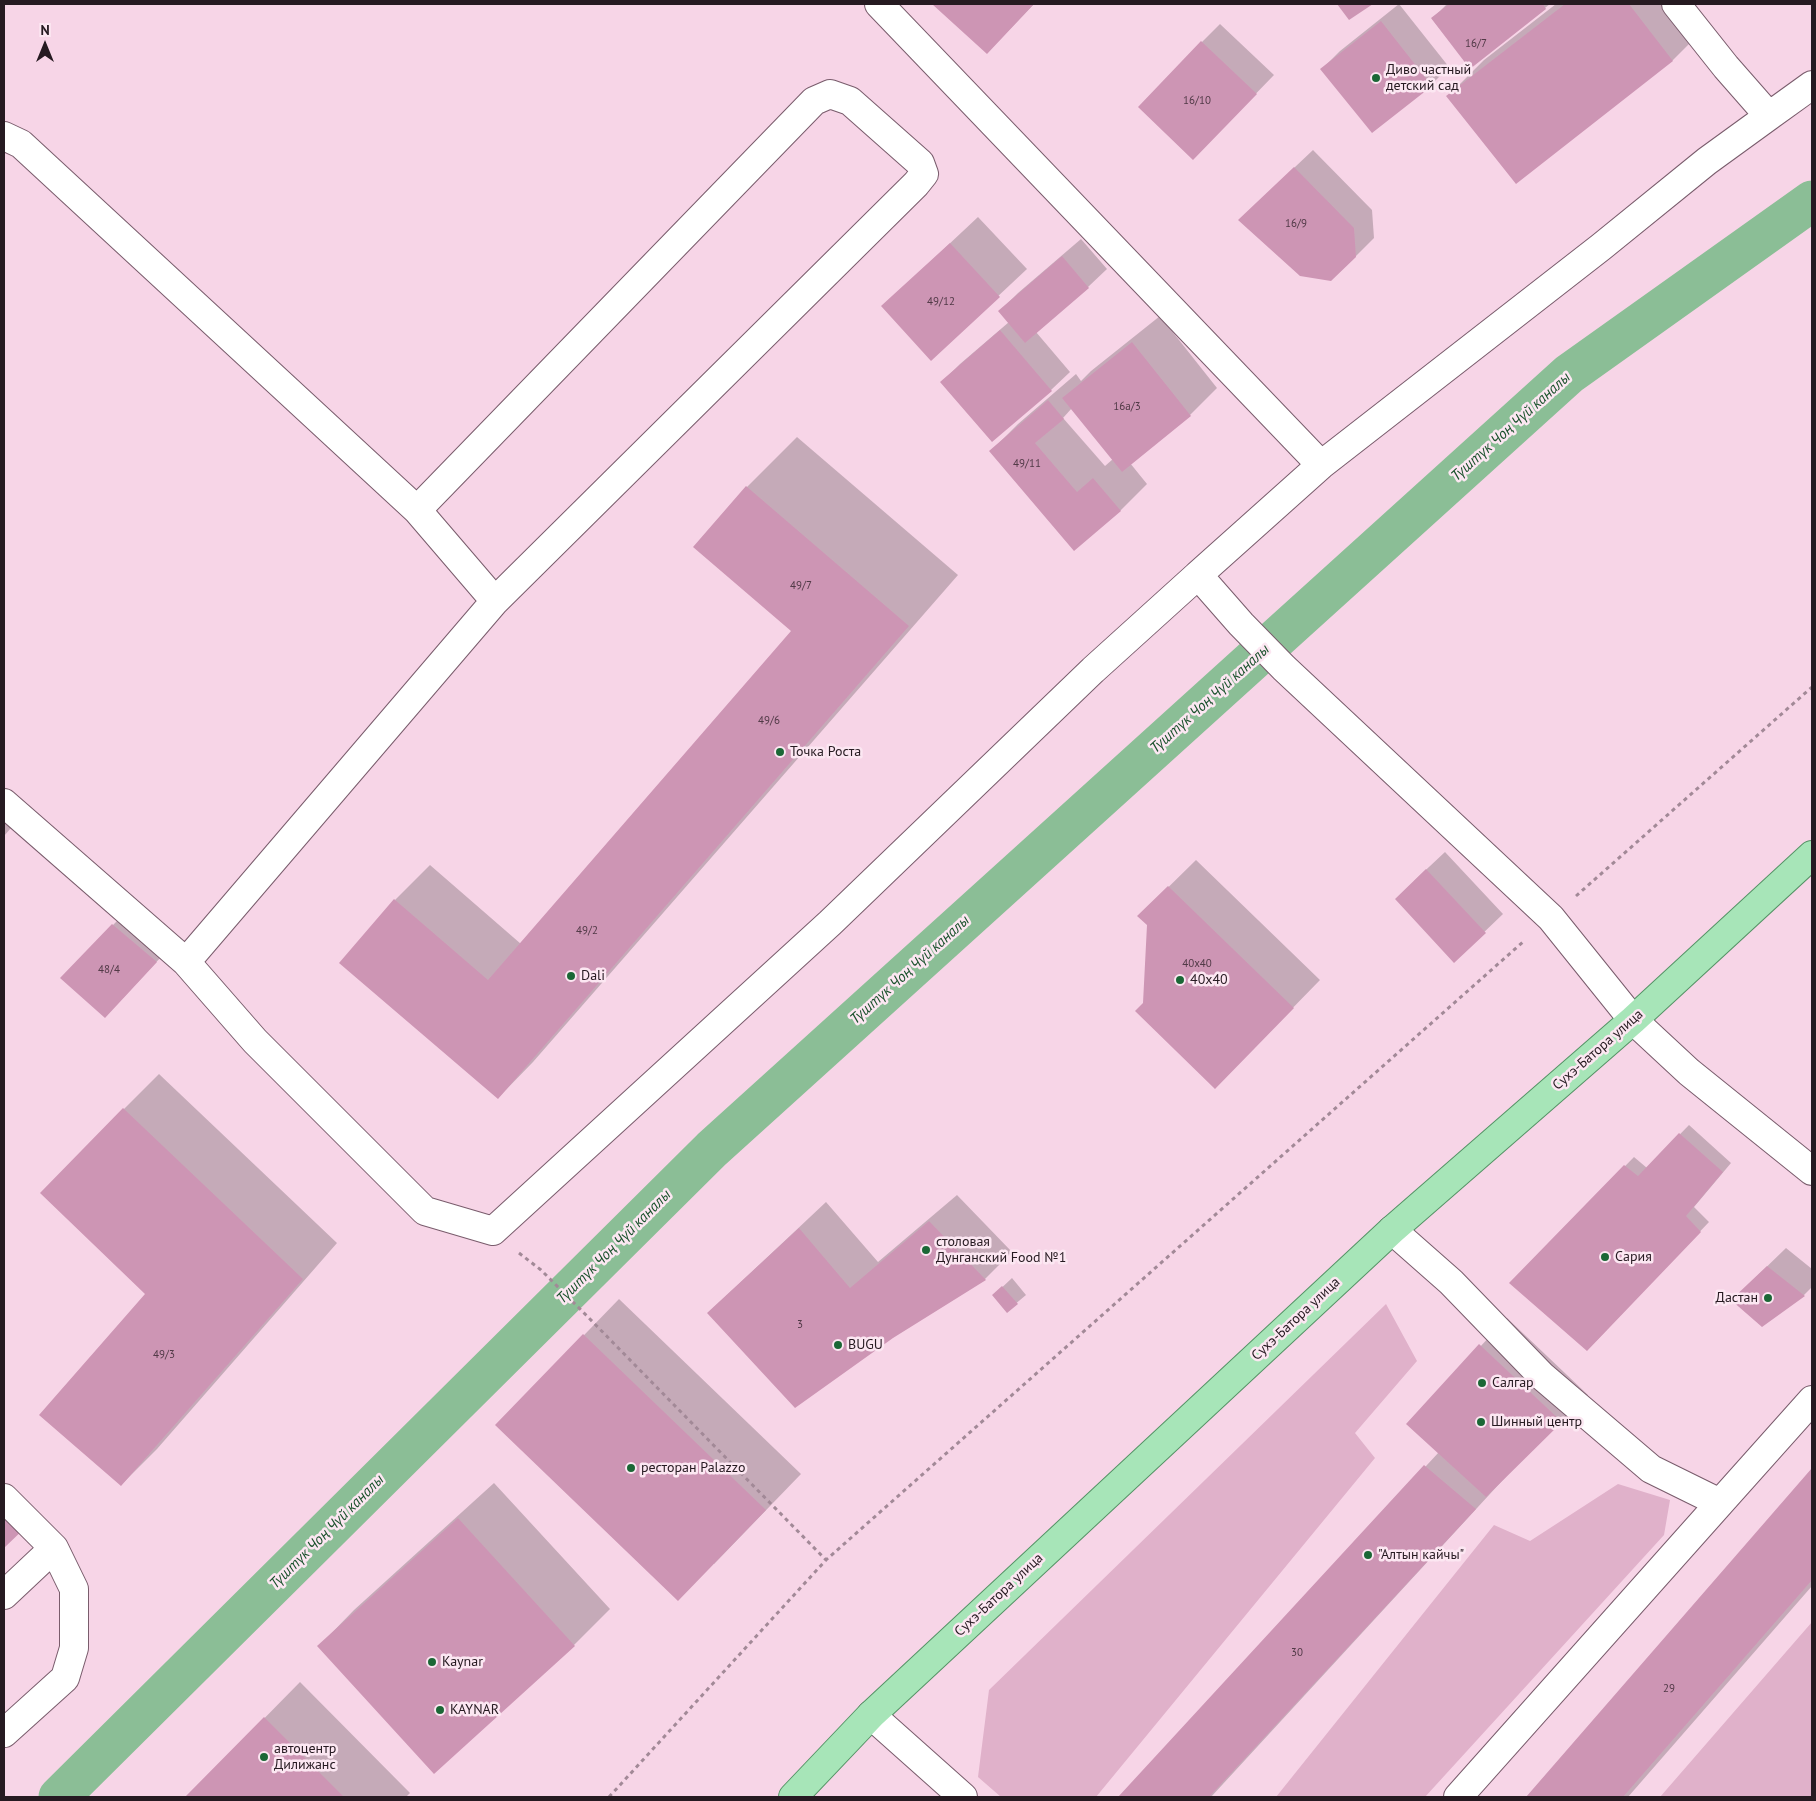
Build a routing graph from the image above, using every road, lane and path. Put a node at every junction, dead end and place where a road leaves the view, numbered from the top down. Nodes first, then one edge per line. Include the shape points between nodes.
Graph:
1 (879, 4) edge
2 (1676, 4) edge
3 (1812, 85) edge
4 (1768, 116) junction
5 (4, 136) edge
6 (1321, 465) junction
7 (417, 510) junction
8 (1198, 575) junction
9 (495, 601) junction
10 (1812, 687) edge
11 (4, 803) edge
12 (1812, 855) edge
13 (1551, 918) junction
14 (186, 962) junction
15 (1633, 1020) junction
16 (1812, 1171) edge
17 (1392, 1230) junction
18 (541, 1270) dead end
19 (1812, 1400) edge
20 (4, 1498) edge
21 (1720, 1503) junction
22 (54, 1548) junction
23 (826, 1560) junction
24 (4, 1595) edge
25 (871, 1715) junction
26 (4, 1733) edge
27 (609, 1797) edge
28 (793, 1797) edge
29 (963, 1797) edge
30 (1458, 1797) edge

1 - 6 street
2 - 4 street
3 - 4 street
4 - 6 street
5 - 7 street via 21,144
6 - 8 street
7 - 9 street
7 - 9 street via 814,101 830,94 850,101 920,163 924,174 916,184
8 - 13 street via 1284,668
8 - 14 street via 1093,670 830,923 493,1231 425,1211 255,1041
9 - 14 street
10 - 13 path
11 - 14 street
12 - 15 main road, Сухэ-Батора улица
13 - 15 street
13 - 23 path
15 - 16 street via 1689,1072
15 - 17 main road, Сухэ-Батора улица
17 - 21 street via 1451,1282 1542,1376 1651,1469
17 - 25 main road, Сухэ-Батора улица
18 - 23 path
19 - 21 street
20 - 22 street
21 - 30 street
22 - 24 street
22 - 26 street via 74,1589 74,1648 65,1678
23 - 27 path
25 - 28 main road, Сухэ-Батора улица
25 - 29 street

